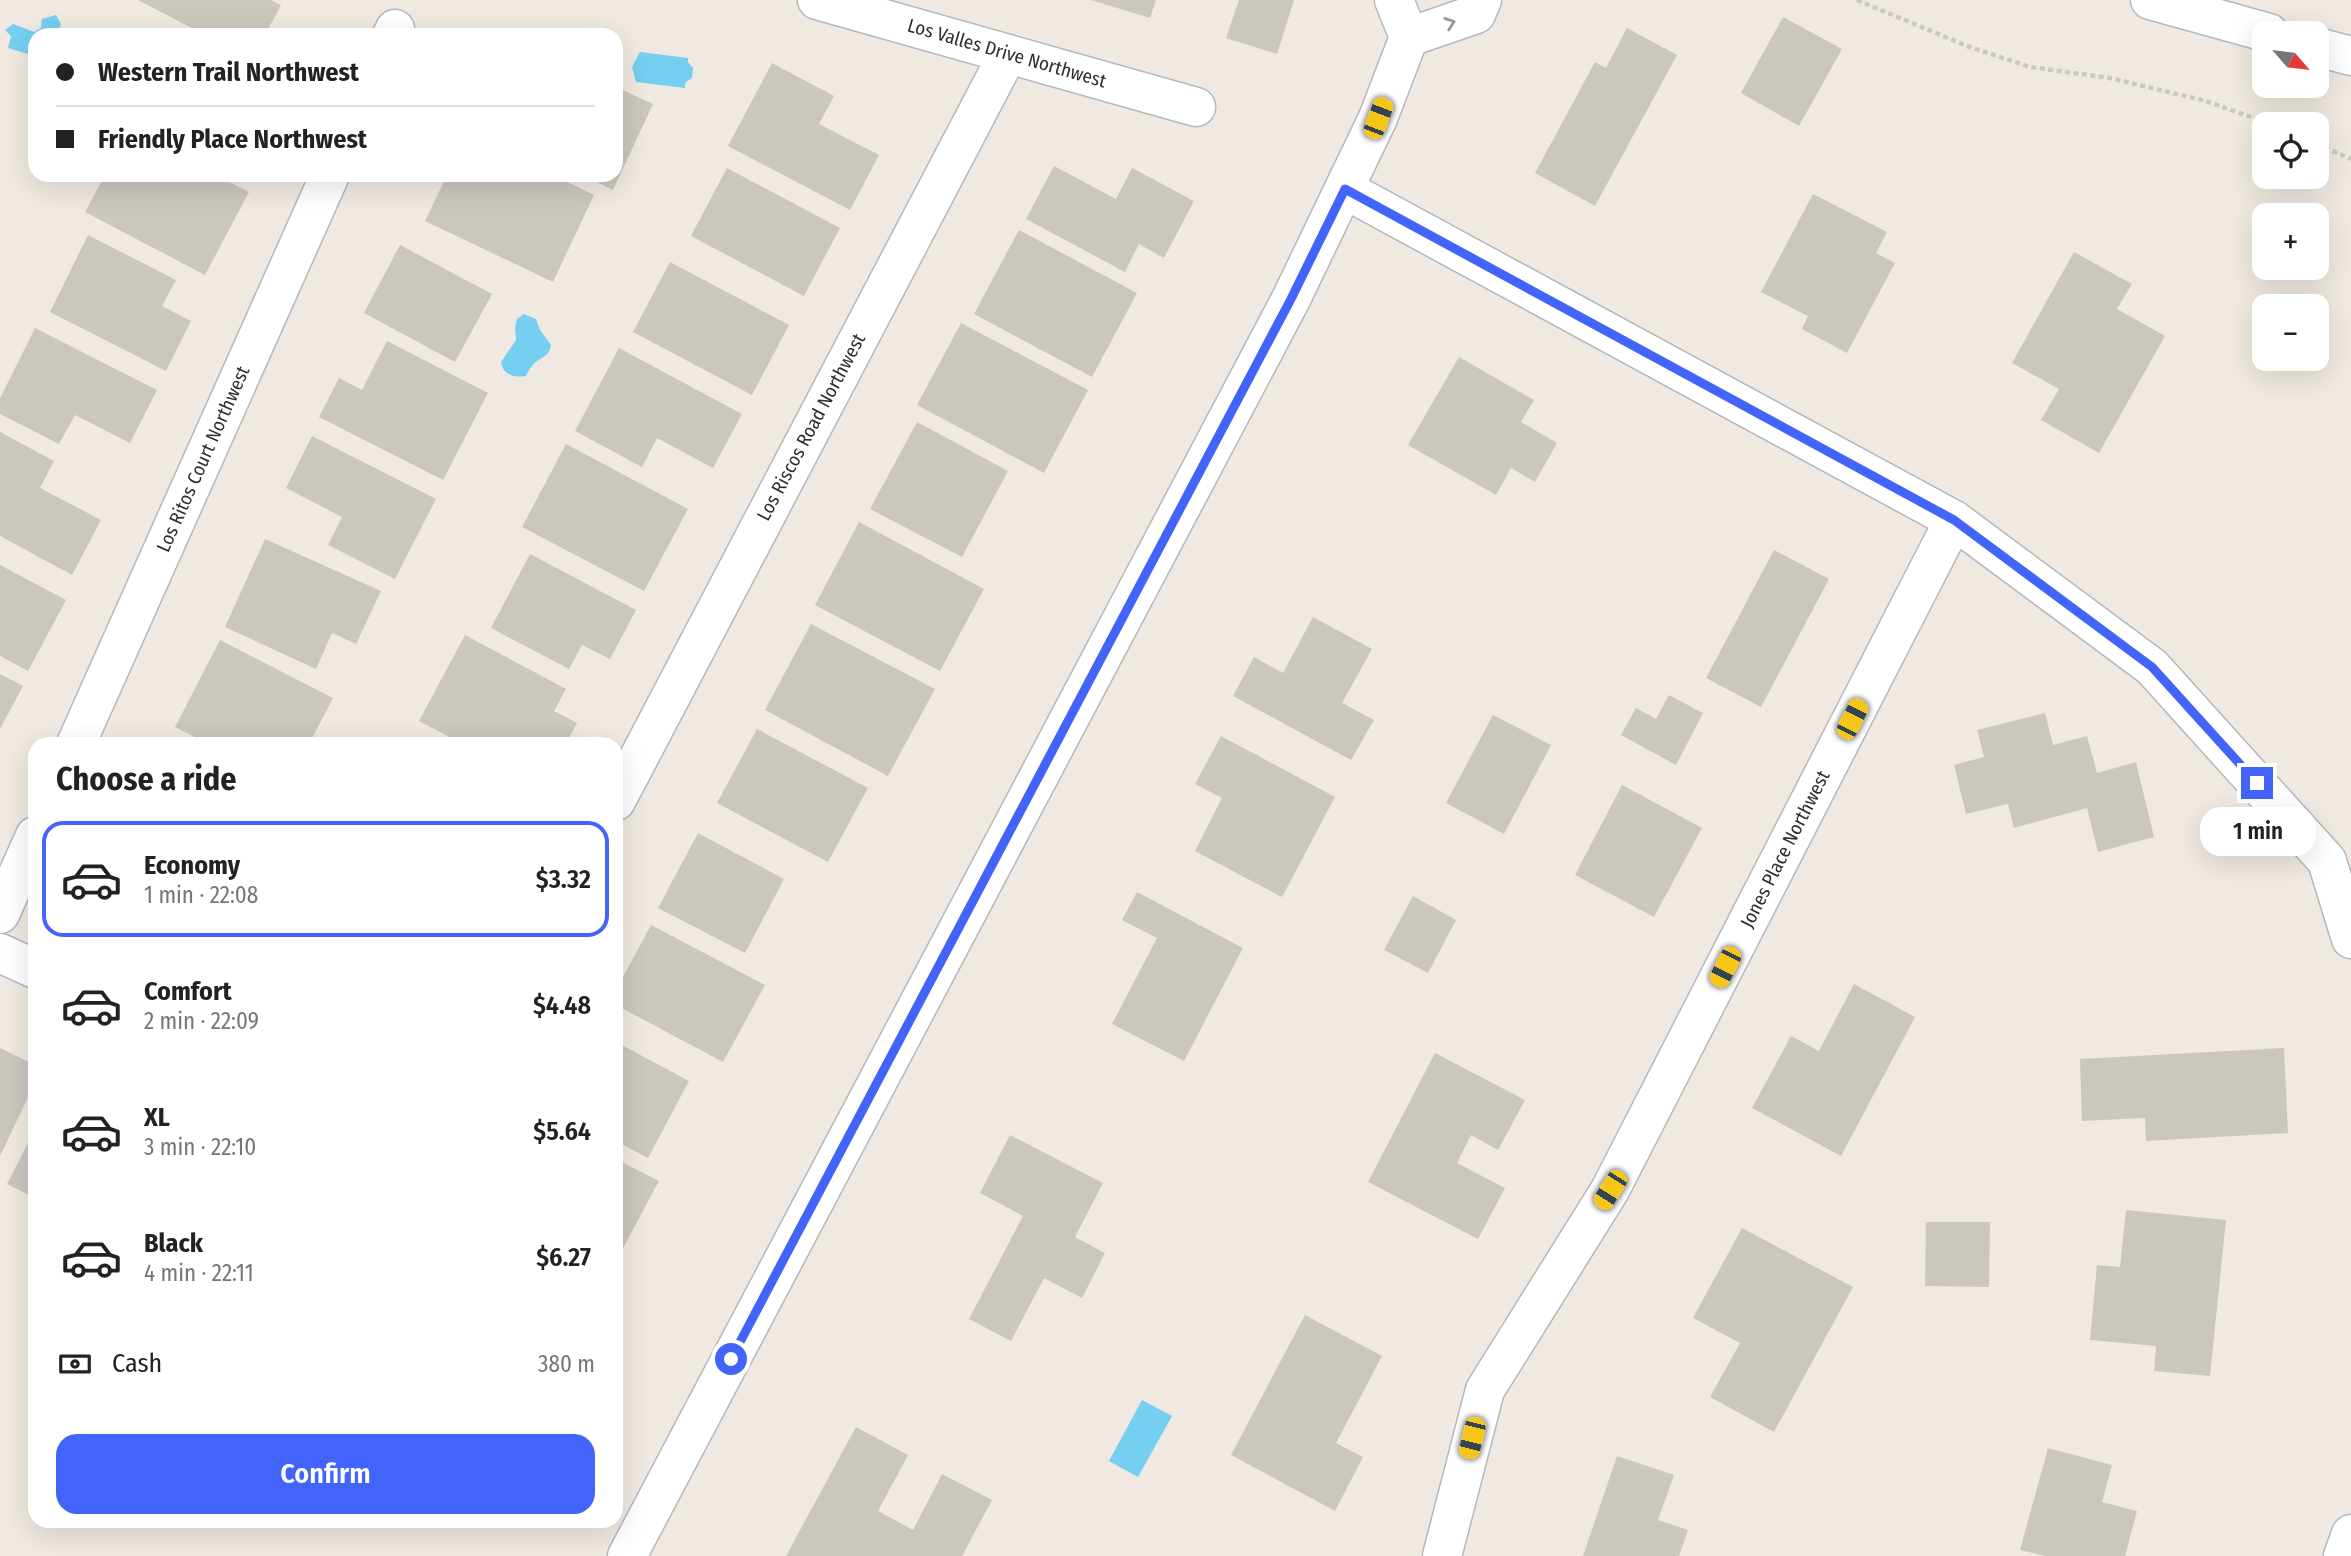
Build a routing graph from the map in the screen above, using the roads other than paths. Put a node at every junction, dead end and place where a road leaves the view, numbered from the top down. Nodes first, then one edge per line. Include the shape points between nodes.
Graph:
1 (817, 0) edge
2 (1394, 0) edge
3 (1482, 0) edge
4 (2150, 0) edge
5 (2252, 28) edge
6 (1409, 37) junction
7 (2329, 50) edge
8 (1008, 54) junction
9 (2351, 56) edge
10 (1196, 107) dead end
11 (327, 182) edge
12 (1345, 189) junction
13 (1954, 520) junction
14 (79, 737) edge
15 (623, 788) edge
16 (28, 852) edge
17 (2339, 854) edge
18 (0, 914) edge
19 (2351, 939) edge
20 (0, 953) edge
21 (28, 966) edge
22 (2351, 1534) edge
23 (627, 1556) edge
24 (1442, 1556) edge
25 (2343, 1556) edge

1 - 8 street, Los Valles Drive Northwest
2 - 6 street
6 -> 3 street via 1476,14
4 - 5 street
6 - 12 street
7 - 9 street
8 - 10 street, Los Valles Drive Northwest
8 - 15 street, Los Riscos Road Northwest
11 - 14 street, Los Ritos Court Northwest
12 - 13 street
12 - 23 street
13 - 17 street via 2152,667
13 - 24 street, Jones Place Northwest via 1610,1190 1485,1390
16 - 18 street
17 - 19 street
20 - 21 street
22 - 25 street

